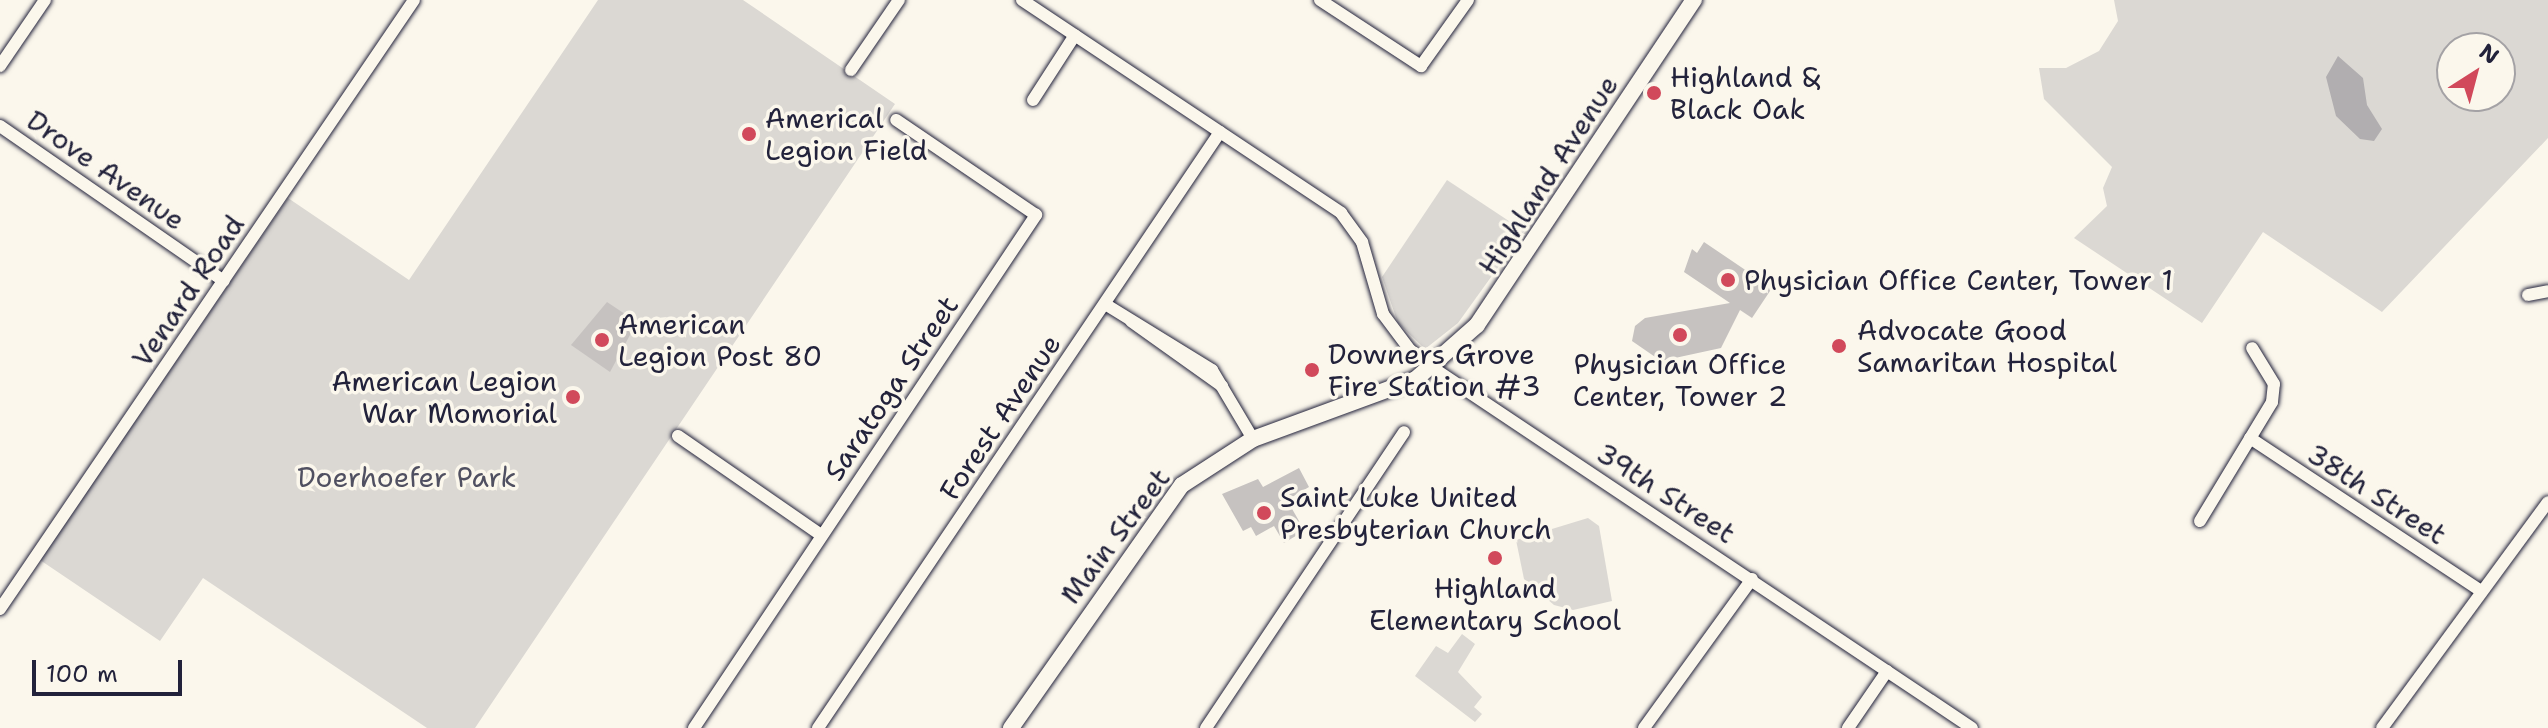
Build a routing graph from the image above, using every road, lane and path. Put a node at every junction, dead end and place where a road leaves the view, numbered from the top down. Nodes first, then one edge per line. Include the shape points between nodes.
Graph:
1 (45, 0) edge
2 (414, 0) edge
3 (899, 0) edge
4 (1022, 0) edge
5 (1320, 0) edge
6 (1468, 0) edge
7 (1694, 0) edge
8 (1075, 35) junction
9 (0, 66) edge
10 (851, 70) dead end
11 (1033, 100) dead end
12 (896, 120) dead end
13 (0, 126) edge
14 (1220, 132) junction
15 (224, 281) junction
16 (2548, 291) edge
17 (2528, 295) dead end
18 (1105, 304) junction
19 (2252, 348) dead end
20 (1433, 368) junction
21 (1404, 432) dead end
22 (678, 436) dead end
23 (2250, 438) junction
24 (1253, 439) junction
25 (2548, 502) edge
26 (2200, 521) dead end
27 (821, 535) junction
28 (1752, 579) junction
29 (2478, 589) junction
30 (0, 609) edge
31 (1887, 671) junction
32 (694, 728) edge
33 (818, 728) edge
34 (1011, 728) edge
35 (1206, 728) edge
36 (1644, 728) edge
37 (1848, 728) edge
38 (1972, 728) edge
39 (2382, 728) edge

1 - 9 street
2 - 15 street, Venard Road
3 - 10 street
4 - 8 street, 39th Street
5 - 6 street via 1421,66
7 - 20 main road, Highland Avenue via 1499,297
8 - 11 street
8 - 14 street, 39th Street
12 - 27 street, Saratoga Street via 1036,215
13 - 15 street, Drove Avenue
14 - 18 street, Forest Avenue
14 - 20 street, 39th Street via 1352,225 1383,314 1410,350
15 - 30 street, Venard Road
16 - 17 street
18 - 24 street via 1185,352 1225,385
18 - 33 street, Forest Avenue
19 - 23 street via 2275,392
20 - 24 main road, Main Street via 1385,395
20 - 28 street, 39th Street
21 - 35 street
22 - 27 street
23 - 26 street
23 - 29 street, 38th Street
24 - 34 main road, Main Street via 1212,462 1169,498
25 - 29 street
27 - 32 street, Saratoga Street
28 - 31 street, 39th Street
28 - 36 street
29 - 39 street
31 - 37 street
31 - 38 street, 39th Street

